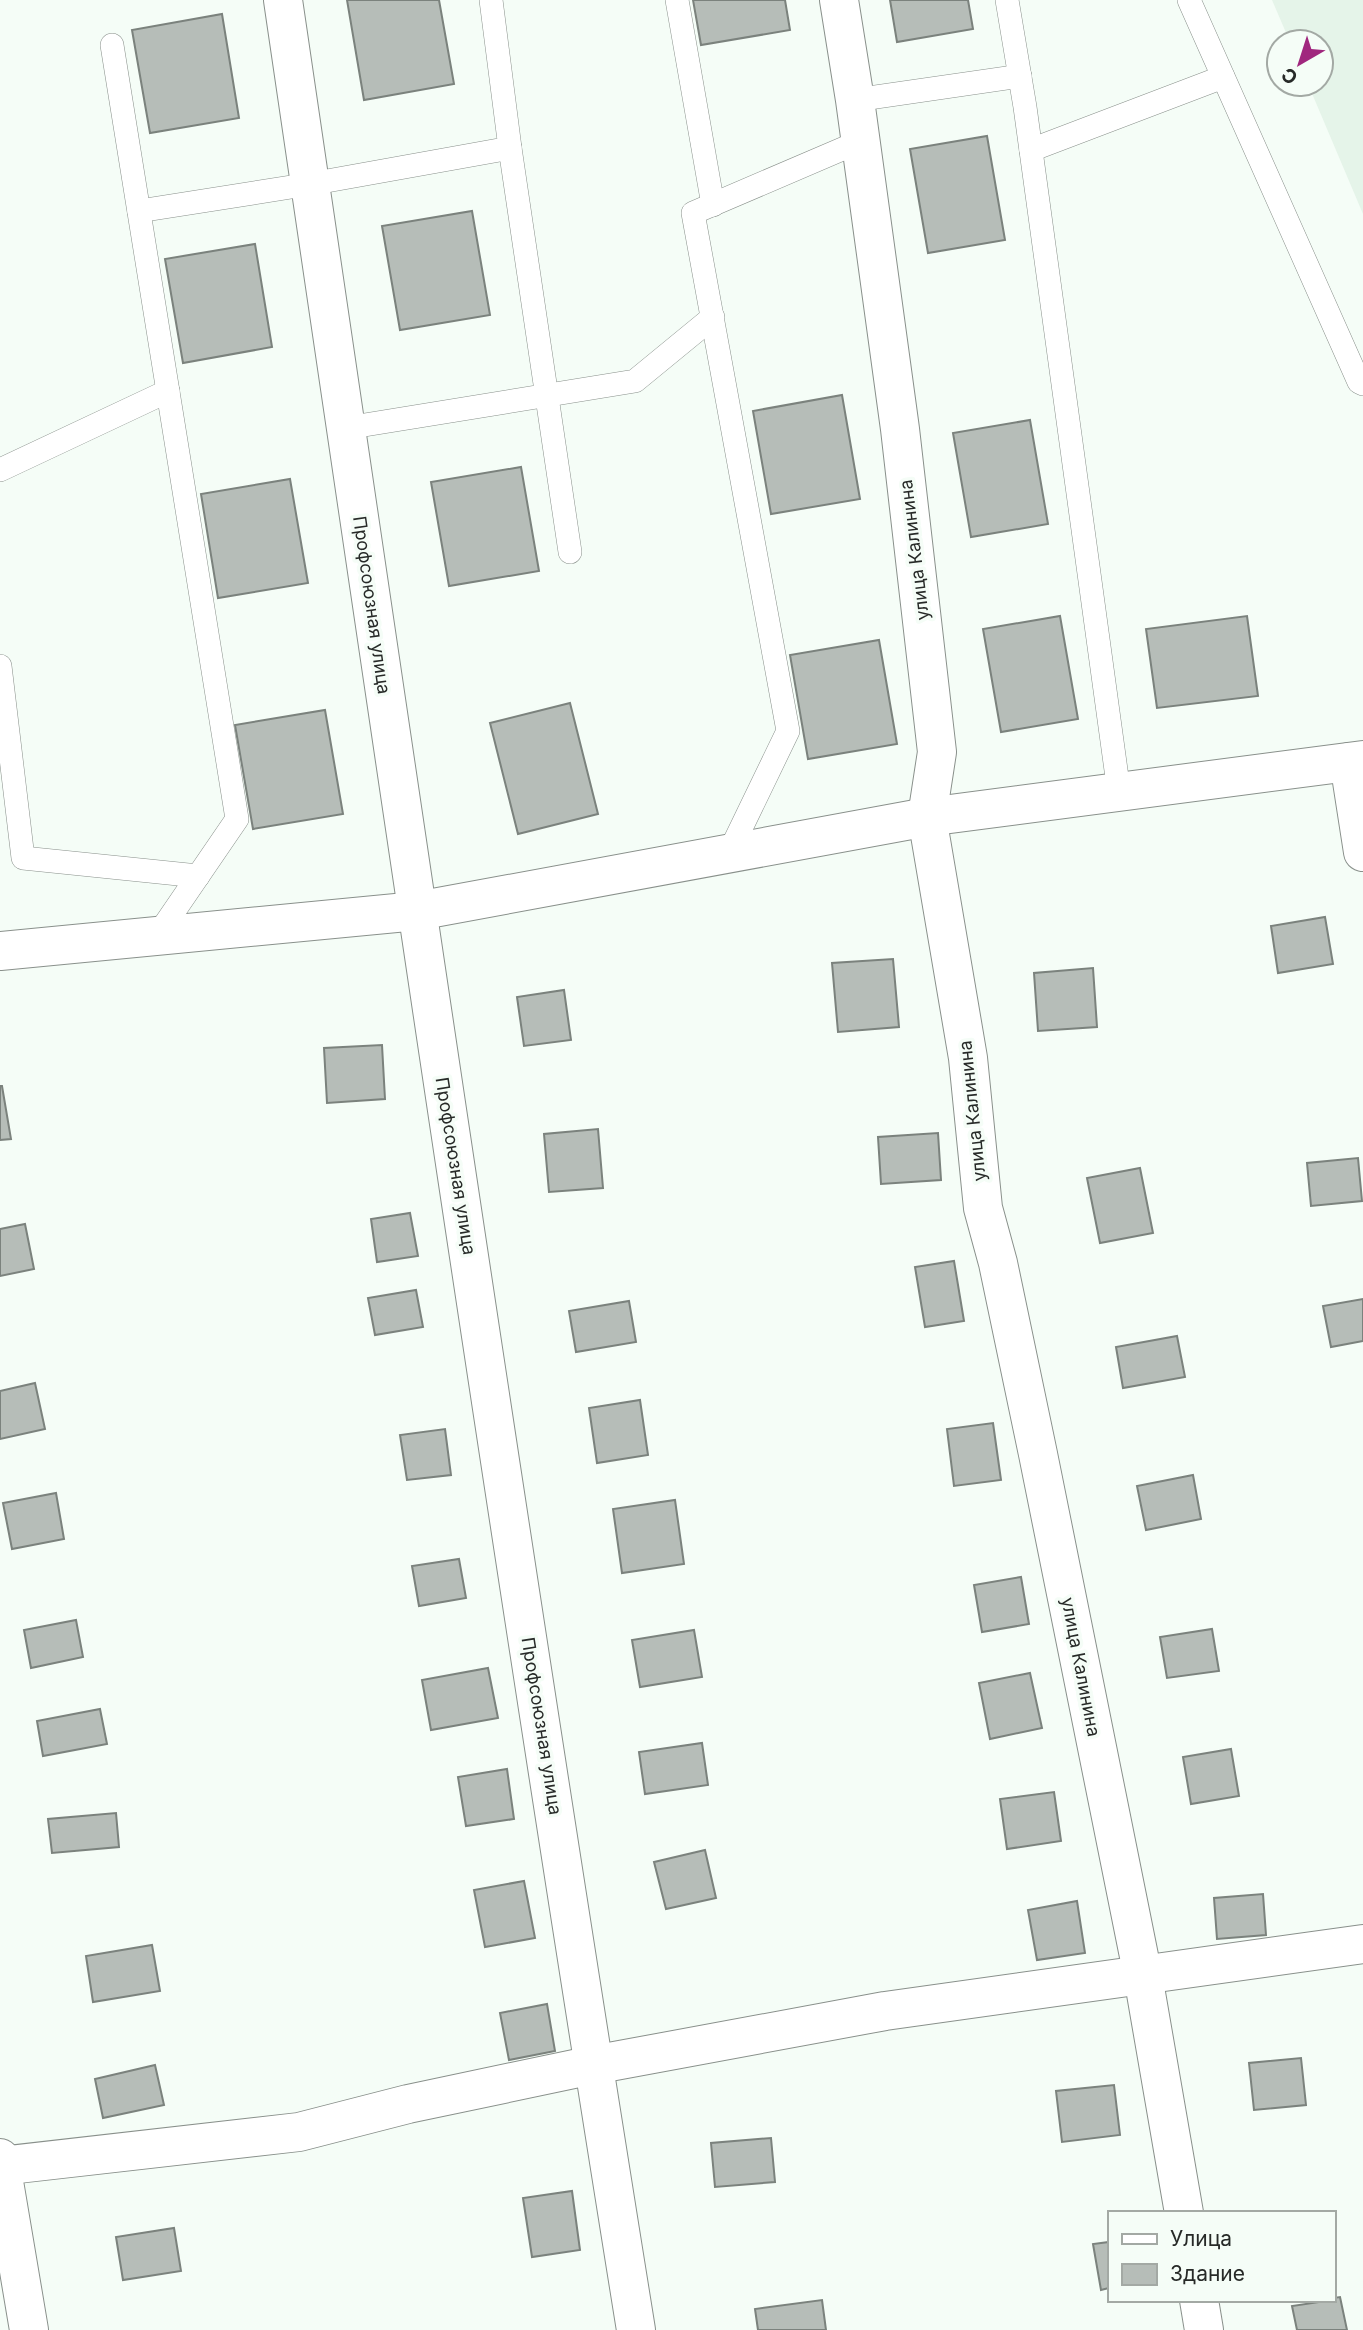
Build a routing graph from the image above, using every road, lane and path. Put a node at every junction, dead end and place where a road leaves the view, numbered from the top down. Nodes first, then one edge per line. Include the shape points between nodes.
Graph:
1 (283, 0) edge
2 (491, 0) edge
3 (677, 0) edge
4 (839, 0) edge
5 (1007, 0) edge
6 (1189, 0) edge
7 (112, 45) dead end
8 (1020, 76) junction
9 (1223, 77) junction
10 (855, 100) junction
11 (861, 141) junction
12 (510, 148) junction
13 (1031, 149) junction
14 (310, 184) junction
15 (713, 205) junction
16 (139, 211) junction
17 (713, 317) junction
18 (1363, 384) edge
19 (168, 391) junction
20 (548, 395) junction
21 (346, 428) junction
22 (0, 470) edge
23 (570, 552) dead end
24 (1, 681) edge
25 (1356, 761) edge
26 (1119, 792) junction
27 (927, 817) junction
28 (1363, 852) edge
29 (729, 853) junction
30 (198, 876) junction
31 (417, 911) junction
32 (157, 936) junction
33 (0, 951) edge
34 (1363, 1944) edge
35 (1143, 1976) junction
36 (593, 2064) junction
37 (0, 2163) edge
38 (1184, 2211) edge
39 (1199, 2302) edge
40 (29, 2330) edge
41 (636, 2330) edge
42 (1204, 2330) edge

1 - 14 street, Профсоюзная улица
2 - 12 lane
3 - 15 lane
4 - 10 street, улица Калинина
5 - 8 lane
6 - 9 lane
7 - 16 lane
8 - 10 lane
8 - 13 lane
9 - 13 lane
9 - 18 lane
10 - 11 street, улица Калинина
11 - 15 lane
11 - 27 street, улица Калинина via 937,752
12 - 14 lane
12 - 20 lane
13 - 26 lane
14 - 16 lane
14 - 21 street, Профсоюзная улица
15 - 17 lane via 693,214
16 - 19 lane
17 - 20 lane via 635,380
17 - 29 lane via 788,731
19 - 22 lane
19 - 30 lane via 237,820
20 - 21 lane
20 - 23 lane
21 - 31 street, Профсоюзная улица
24 - 30 lane via 23,858
25 - 26 street
25 - 28 street
26 - 27 street
27 - 29 street
27 - 35 street, улица Калинина via 968,1059 983,1208
29 - 31 street
30 - 32 lane
31 - 32 street
31 - 36 street, Профсоюзная улица
32 - 33 street
34 - 35 street
35 - 36 street via 885,2011
35 - 38 street, улица Калинина
36 - 37 street via 299,2132
36 - 41 street, Профсоюзная улица
37 - 40 street
39 - 42 street

